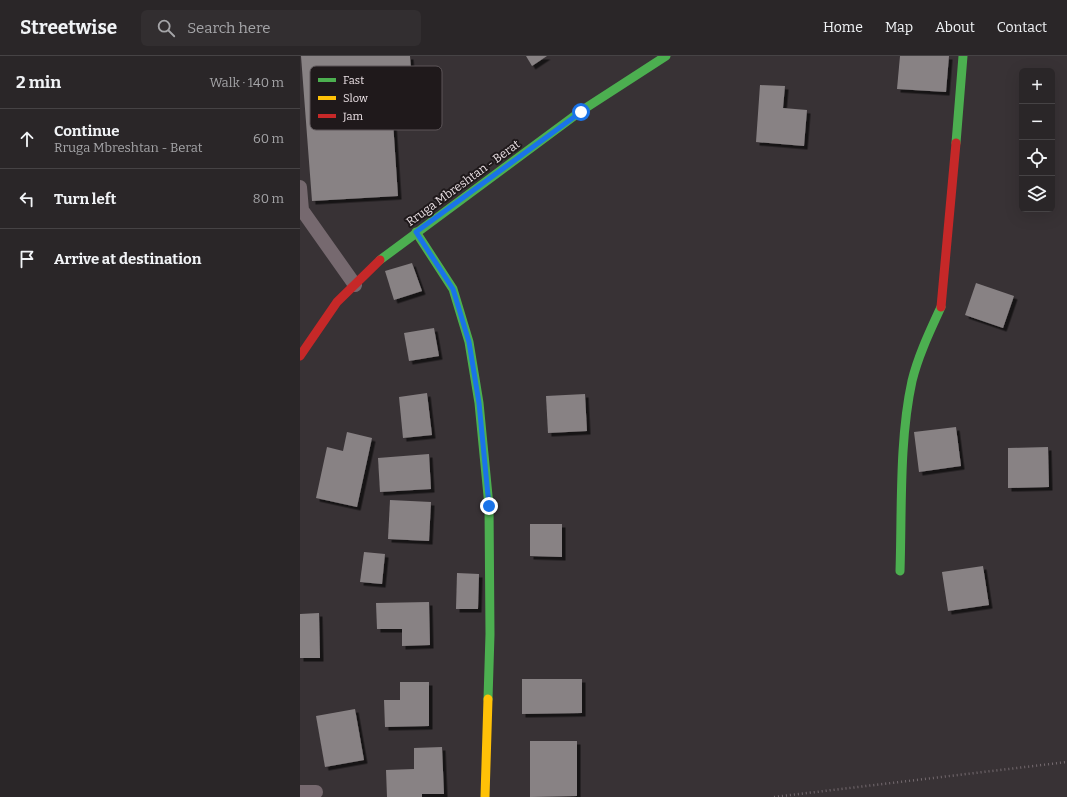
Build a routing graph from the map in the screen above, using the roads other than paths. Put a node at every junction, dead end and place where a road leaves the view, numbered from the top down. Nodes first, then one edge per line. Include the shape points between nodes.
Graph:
1 (666, 56) edge
2 (963, 56) edge
3 (300, 187) edge
4 (416, 232) junction
5 (355, 284) junction
6 (300, 356) edge
7 (900, 571) dead end
8 (300, 792) edge
9 (316, 792) dead end
10 (486, 797) edge

1 - 4 street, Rruga Mbreshtan - Berat via 581,112
2 - 7 street via 942,304 912,381 905,431
3 - 5 lane via 302,210
4 - 5 street, Rruga Mbreshtan - Berat via 375,264
4 - 10 street via 453,289 469,342 479,403 489,506 490,634
5 - 6 street, Rruga Mbreshtan - Berat via 338,302
8 - 9 lane

